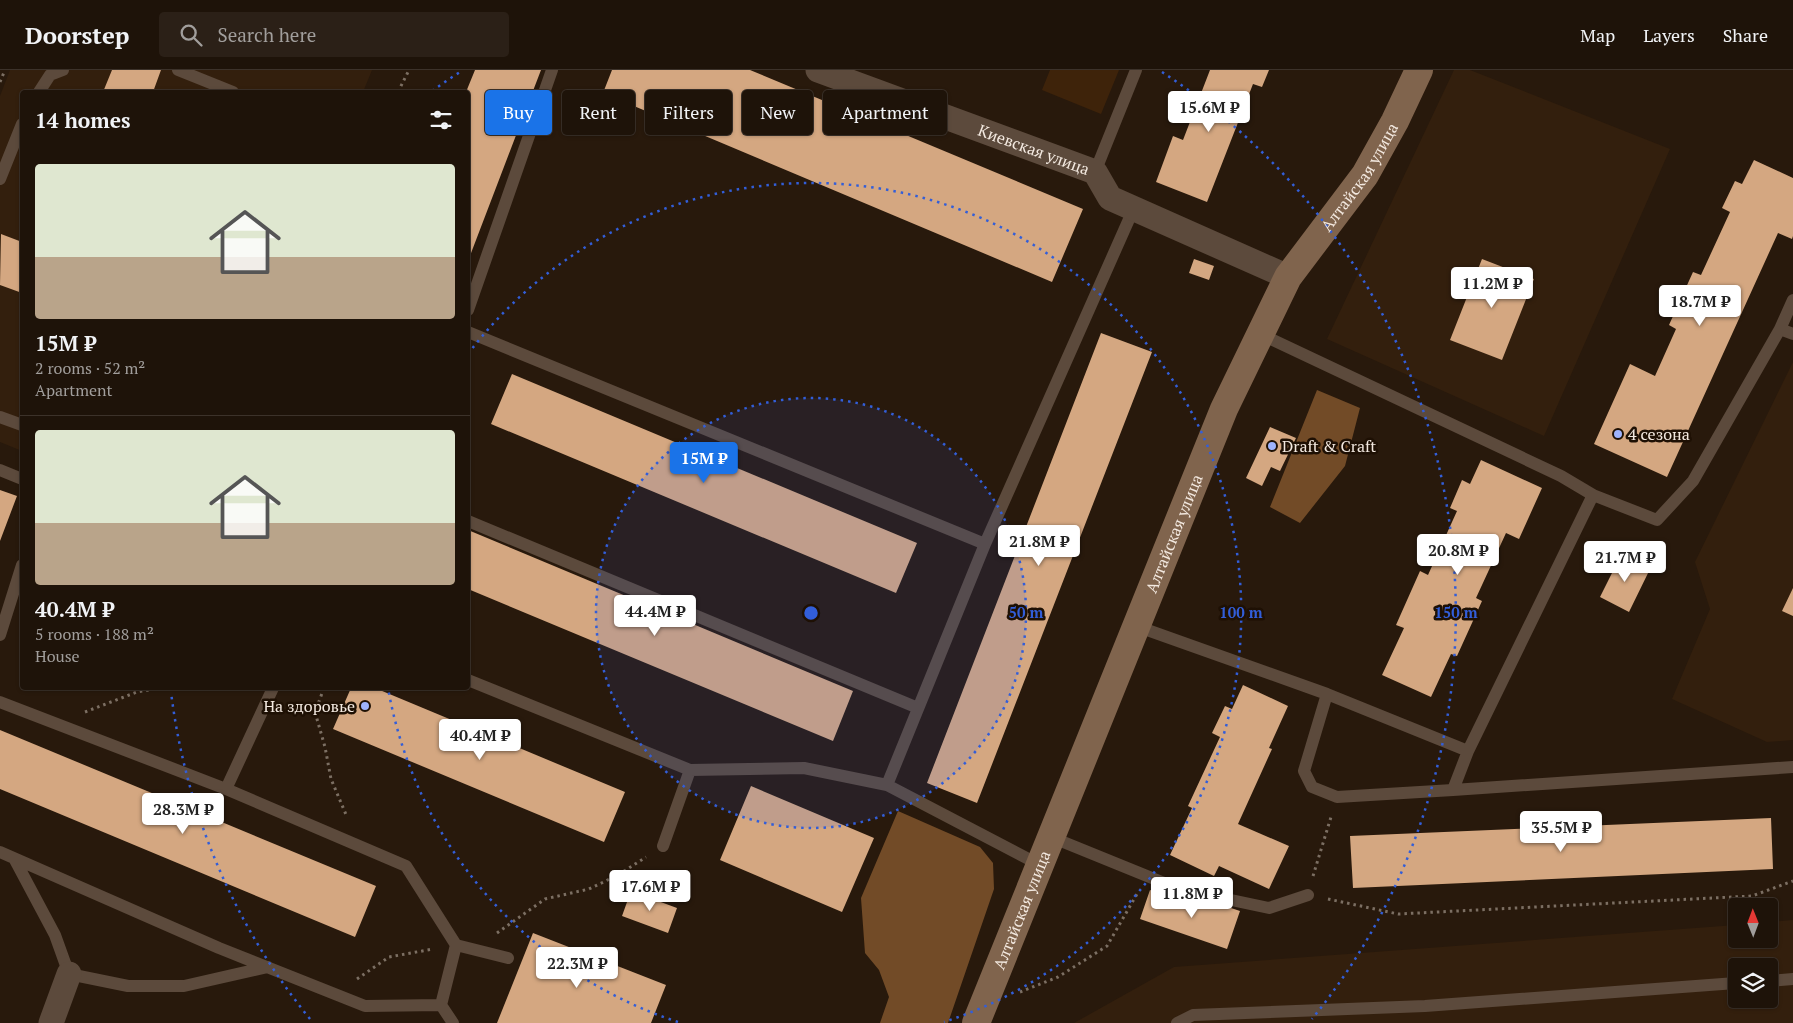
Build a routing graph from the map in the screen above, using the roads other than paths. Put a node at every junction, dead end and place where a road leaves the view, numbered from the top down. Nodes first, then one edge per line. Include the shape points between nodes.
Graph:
1 (63, 70) edge
2 (178, 70) edge
3 (552, 70) edge
4 (818, 70) edge
5 (1136, 70) edge
6 (1419, 70) edge
7 (40, 90) edge
8 (228, 90) edge
9 (20, 129) edge
10 (1095, 172) junction
11 (0, 179) edge
12 (1134, 208) junction
13 (1288, 277) junction
14 (1793, 300) edge
15 (470, 304) edge
16 (1780, 329) junction
17 (470, 333) edge
18 (1260, 334) junction
19 (1793, 334) edge
20 (0, 417) edge
21 (20, 424) edge
22 (0, 470) edge
23 (20, 478) edge
24 (1593, 495) junction
25 (470, 522) edge
26 (985, 544) junction
27 (20, 571) edge
28 (1136, 626) junction
29 (0, 635) edge
30 (470, 681) edge
31 (272, 690) edge
32 (1327, 694) junction
33 (0, 702) edge
34 (918, 708) junction
35 (1468, 751) junction
36 (1793, 767) edge
37 (690, 770) junction
38 (887, 785) junction
39 (226, 789) junction
40 (1453, 790) junction
41 (1051, 837) junction
42 (663, 846) road end
43 (0, 852) edge
44 (16, 860) junction
45 (1040, 865) junction
46 (1308, 895) road end
47 (456, 945) junction
48 (508, 958) dead end
49 (268, 967) junction
50 (69, 974) junction
51 (1793, 979) edge
52 (1778, 980) edge
53 (1728, 984) edge
54 (441, 1005) junction
55 (979, 1015) edge
56 (51, 1023) edge
57 (453, 1023) edge
58 (1177, 1023) edge

1 - 7 lane via 50,76
2 - 8 lane
3 - 15 lane
4 - 10 street, Киевская улица
5 - 10 lane
6 - 13 street, Алтайская улица via 1365,175
9 - 11 lane
10 - 12 street, Киевская улица via 1110,198
12 - 13 street, Киевская улица
12 - 26 lane
13 - 18 street, Алтайская улица
14 - 16 lane
16 - 19 lane
16 - 24 lane via 1693,481 1657,520
17 - 26 lane
18 - 24 lane via 1566,478
18 - 28 street, Алтайская улица via 1224,409
20 - 21 lane
22 - 23 lane
24 - 35 lane
25 - 34 lane
26 - 34 lane
27 - 29 lane
28 - 32 lane
28 - 41 street, Алтайская улица
30 - 37 lane
31 - 39 lane
32 - 35 lane
32 - 40 lane via 1304,771 1312,787 1338,797
33 - 39 lane
34 - 38 lane
35 - 40 lane
36 - 40 lane
37 - 38 lane via 804,768
37 - 42 lane
38 - 45 lane
39 - 47 lane via 406,866
41 - 45 street, Алтайская улица
41 - 46 lane via 1179,889 1269,908
43 - 44 lane
44 - 49 lane
44 - 50 lane via 55,935
45 - 55 street, Алтайская улица
47 - 48 lane
47 - 54 lane
49 - 50 lane via 184,986 128,986
49 - 54 lane via 365,1006
50 - 56 street
51 - 52 lane
53 - 58 lane via 1425,1006 1193,1015
54 - 57 lane

